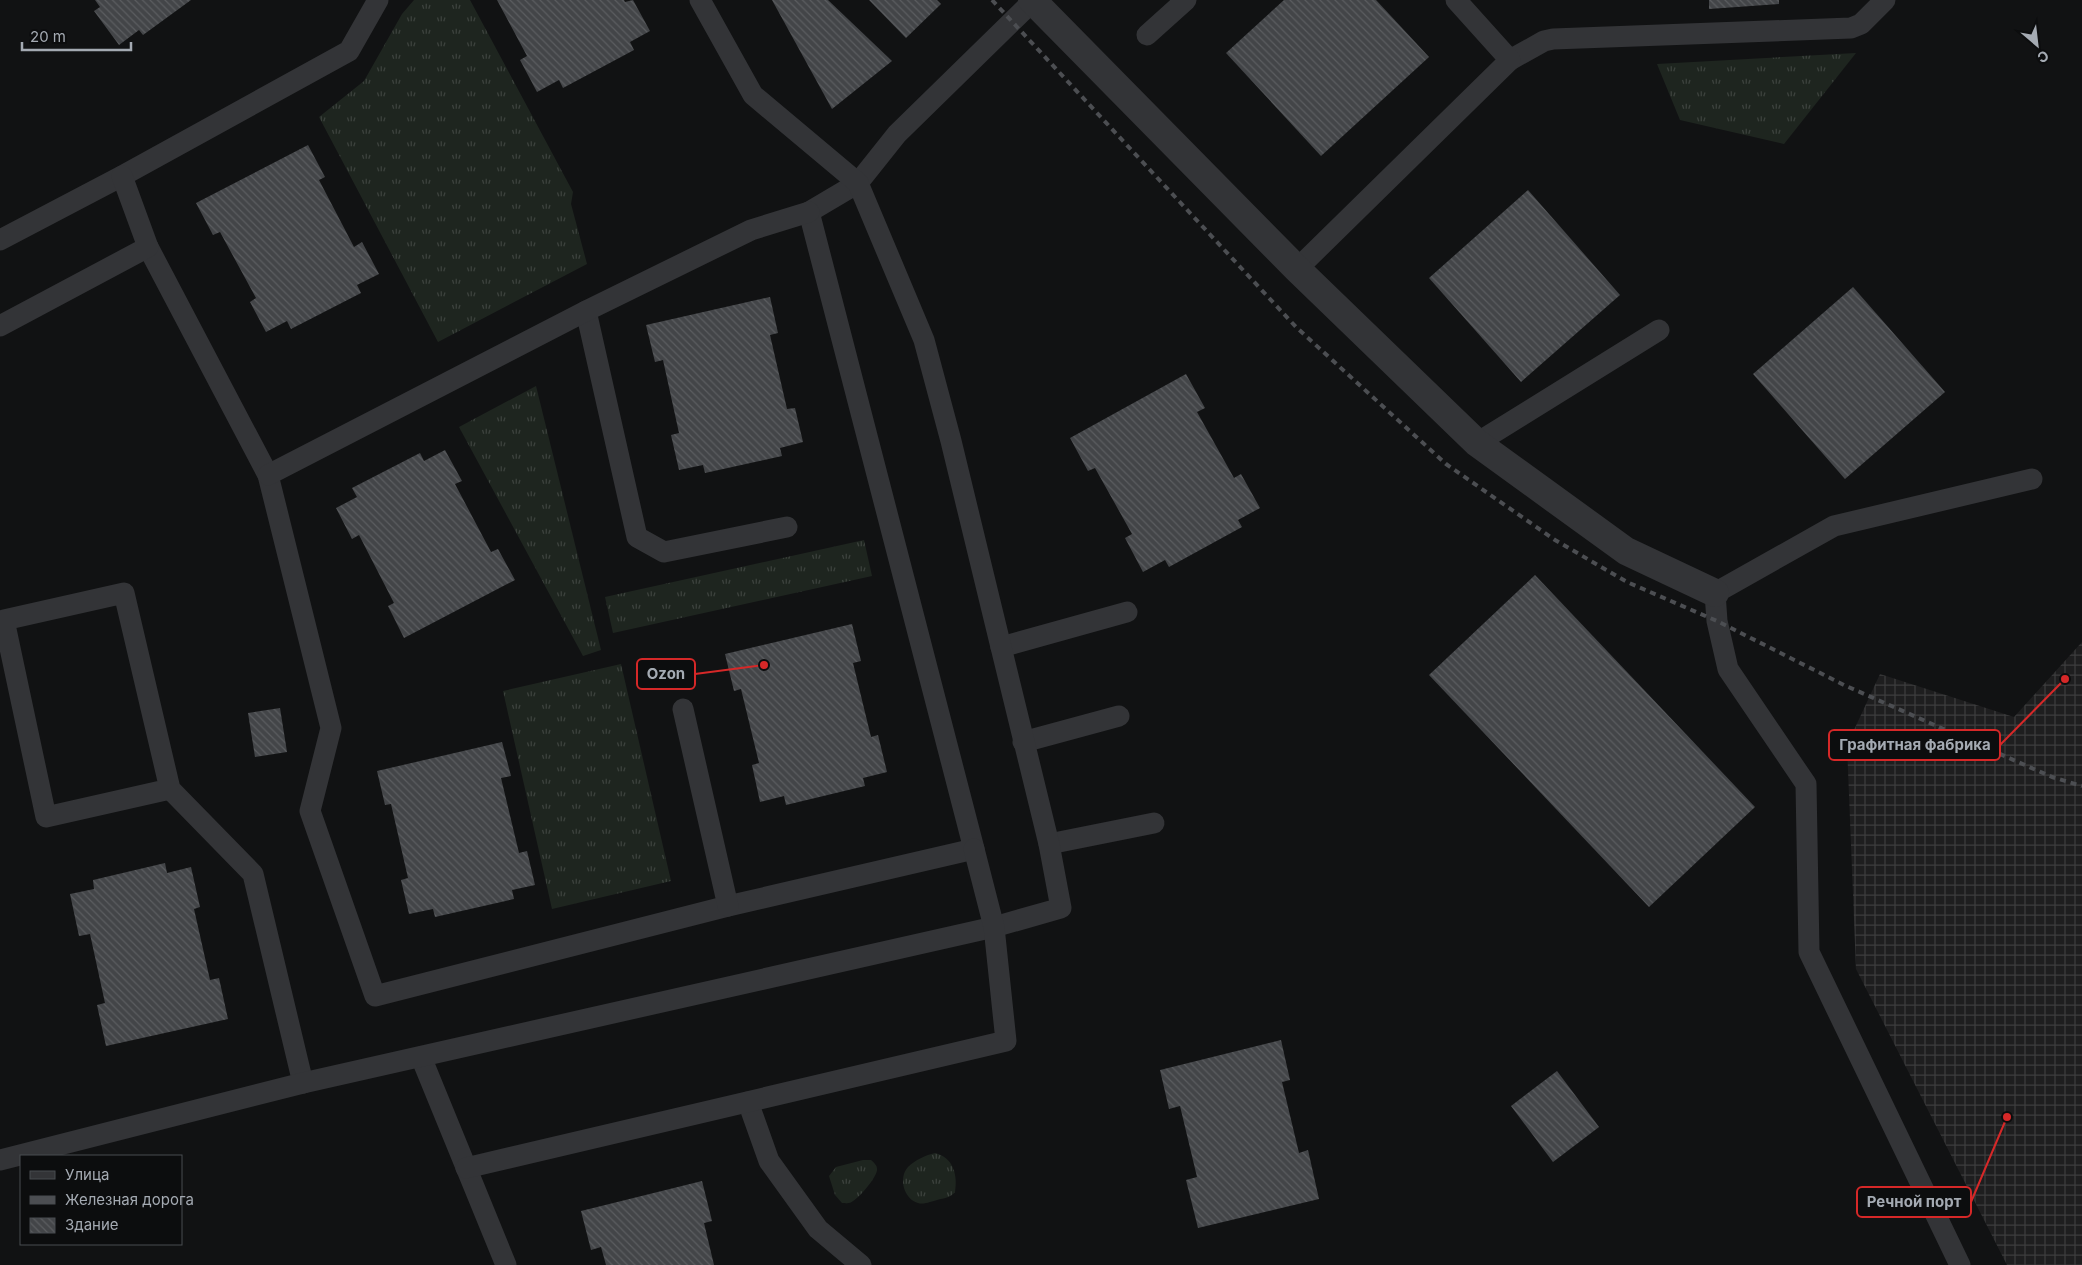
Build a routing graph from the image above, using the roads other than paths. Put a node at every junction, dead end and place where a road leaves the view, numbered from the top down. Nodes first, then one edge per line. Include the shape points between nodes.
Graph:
1 (378, 0) edge
2 (700, 0) edge
3 (1032, 0) edge
4 (1186, 0) edge
5 (1456, 0) edge
6 (1885, 0) edge
7 (1147, 35) dead end
8 (1510, 60) junction
9 (122, 176) junction
10 (858, 182) junction
11 (809, 212) junction
12 (0, 240) edge
13 (148, 247) junction
14 (1298, 269) junction
15 (586, 312) junction
16 (0, 326) edge
17 (1659, 330) dead end
18 (1477, 443) junction
19 (268, 475) junction
20 (2032, 479) dead end
21 (787, 527) dead end
22 (1716, 593) junction
23 (1127, 612) dead end
24 (1001, 647) junction
25 (683, 709) dead end
26 (1119, 716) dead end
27 (1023, 742) junction
28 (170, 789) junction
29 (1154, 823) dead end
30 (1049, 844) junction
31 (974, 849) junction
32 (728, 906) junction
33 (994, 927) junction
34 (421, 1057) junction
35 (303, 1083) junction
36 (748, 1102) junction
37 (0, 1160) edge
38 (466, 1168) junction
39 (506, 1265) edge
40 (861, 1265) edge
41 (1960, 1265) edge

1 - 9 lane via 348,51
2 - 10 lane via 754,95
3 - 10 lane via 897,134
3 - 14 street
4 - 7 lane
5 - 8 lane
6 - 8 lane via 1861,24 1851,28 1553,39
8 - 14 lane
9 - 12 lane
9 - 13 lane
10 - 11 lane
10 - 24 lane via 924,340
11 - 15 lane via 751,230
11 - 31 lane
13 - 16 lane
13 - 19 lane
14 - 18 street
15 - 19 lane
15 - 21 lane via 637,537 664,552
17 - 18 lane
18 - 22 street via 1626,551
19 - 32 lane via 331,728 310,811 375,996
20 - 22 lane via 1834,526
22 - 41 lane via 1717,622 1728,669 1806,784 1809,952
23 - 24 lane
24 - 27 lane
25 - 32 lane
26 - 27 lane
27 - 30 lane
28 - 28 lane via 124,593 4,620 46,817
28 - 35 lane via 253,874
29 - 30 lane
30 - 33 lane via 1061,908
31 - 32 lane
31 - 33 lane
33 - 34 lane
33 - 36 lane via 1006,1041
34 - 35 lane
34 - 38 lane
35 - 37 lane
36 - 38 lane
36 - 40 lane via 769,1161 818,1229
38 - 39 lane

